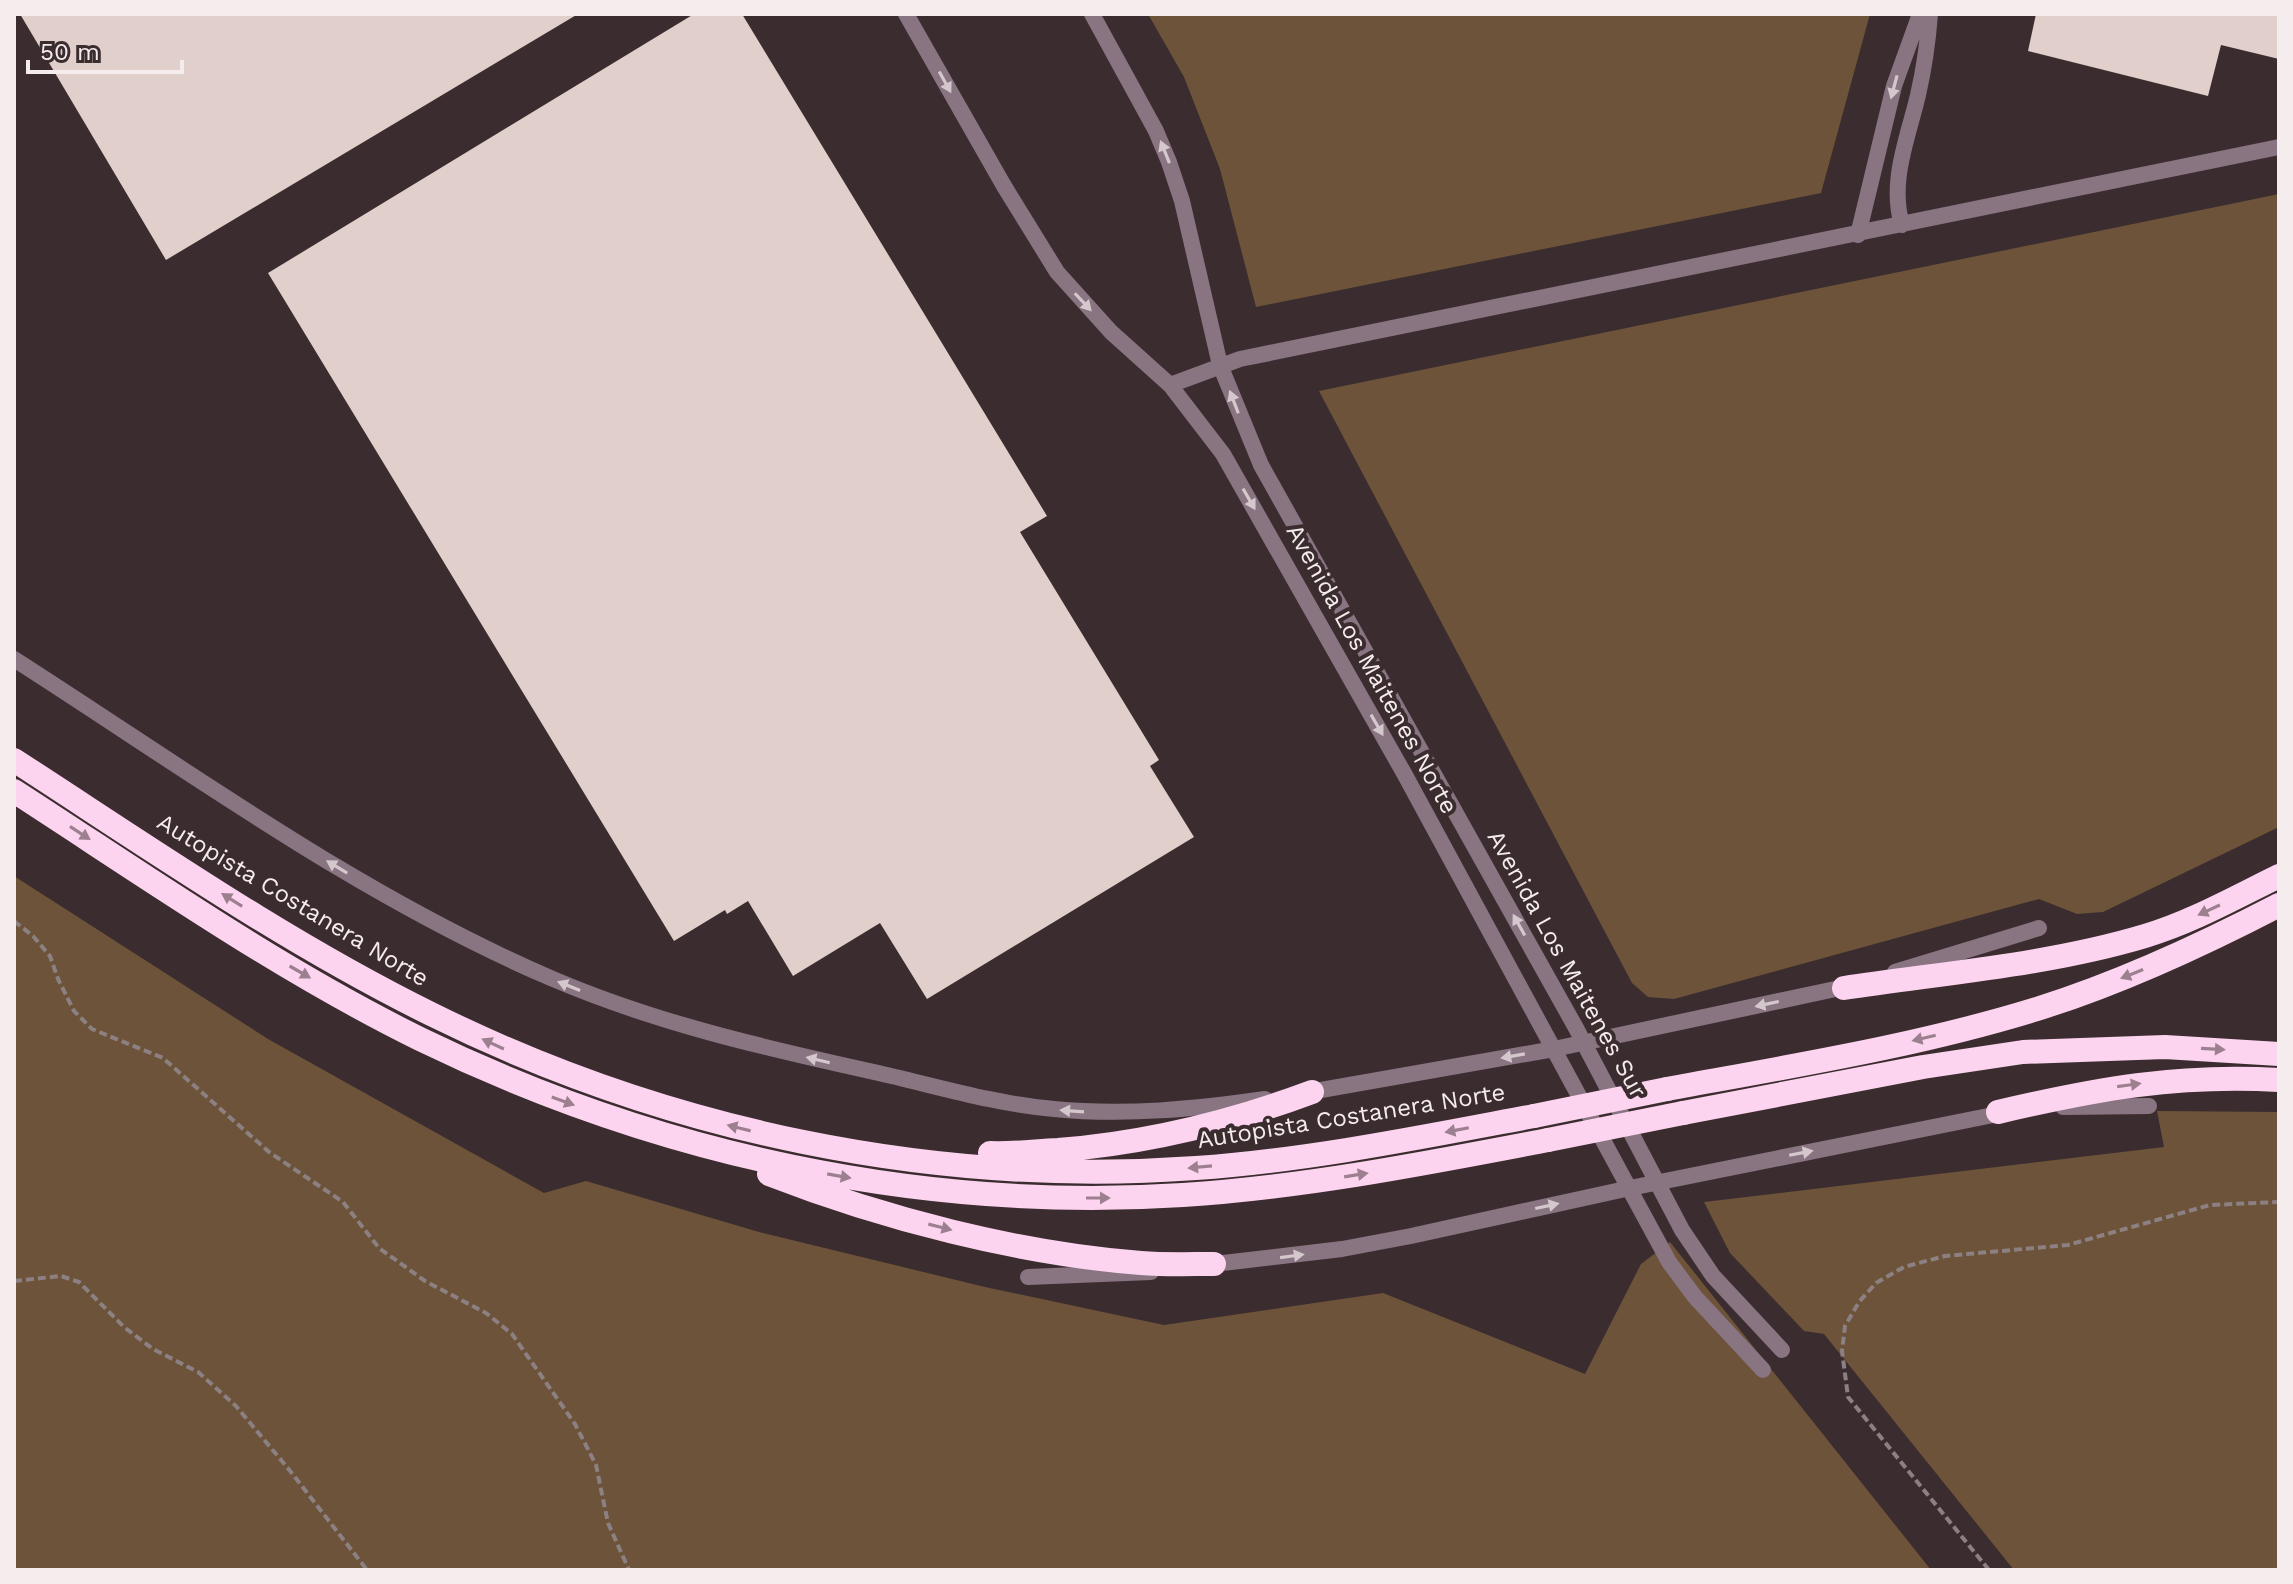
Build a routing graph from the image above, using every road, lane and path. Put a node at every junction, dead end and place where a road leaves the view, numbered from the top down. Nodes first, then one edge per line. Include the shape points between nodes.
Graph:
1 (906, 14) edge
2 (1092, 14) edge
3 (1920, 14) edge
4 (1930, 14) edge
5 (2279, 147) edge
6 (1902, 225) junction
7 (1858, 235) junction
8 (1220, 365) junction
9 (1170, 385) junction
10 (14, 659) edge
11 (14, 760) edge
12 (1429, 763) junction
13 (1405, 775) junction
14 (14, 791) edge
15 (2279, 876) edge
16 (2279, 905) edge
17 (14, 921) edge
18 (2039, 928) dead end
19 (1844, 988) junction
20 (1584, 1042) junction
21 (1554, 1049) junction
22 (2279, 1054) edge
23 (2279, 1080) edge
24 (1312, 1092) junction
25 (2149, 1106) dead end
26 (1998, 1112) junction
27 (815, 1145) junction
28 (708, 1148) junction
29 (1657, 1183) junction
30 (1630, 1188) junction
31 (2279, 1202) edge
32 (1214, 1264) junction
33 (1028, 1277) dead end
34 (14, 1281) edge
35 (1782, 1350) dead end
36 (1763, 1370) dead end
37 (367, 1570) edge
38 (629, 1570) edge
39 (1989, 1570) edge

1 -> 9 street, Avenida Los Maitenes Norte via 1057,272 1111,332
8 -> 2 street, Avenida Los Maitenes Sur via 1169,162
3 -> 7 street via 1901,60
4 - 6 street via 1897,180
5 - 6 street
6 - 7 street
7 - 8 street
8 - 9 street
12 -> 8 street, Avenida Los Maitenes Sur via 1261,465
9 -> 13 street, Avenida Los Maitenes Norte via 1223,454
24 -> 10 street via 1150,1113 1050,1109 670,1022 555,980 419,914 325,860
27 -> 11 highway, Autopista Costanera Norte via 733,1127 620,1092 511,1052 430,1014 271,925
12 - 13 street
20 -> 12 street, Avenida Los Maitenes Sur
13 - 21 street, Avenida Los Maitenes Norte
14 -> 28 highway via 225,928 418,1037 549,1096
15 -> 19 highway via 2171,927 2123,942
16 -> 27 highway, Autopista Costanera Norte, bridge via 2153,965 2040,1008 1885,1047 1375,1145 1262,1161 1086,1171 946,1164
17 - 38 path via 50,956 74,1011 92,1029 163,1058 269,1152 343,1202 379,1248 512,1334 575,1424 596,1465 608,1523
18 - 19 street
19 -> 20 street
20 - 21 street
20 - 29 street, Avenida Los Maitenes Sur
21 -> 24 street
21 - 30 street, Avenida Los Maitenes Norte
28 -> 22 highway, bridge via 889,1184 1006,1195 1207,1193 1320,1181 2023,1052 2165,1047
26 -> 23 highway via 2132,1084 2213,1077
24 - 27 highway via 1203,1128 1110,1146 998,1153
25 - 26 street
29 -> 26 street
28 -> 32 highway via 864,1208 991,1239 1101,1259
29 - 30 street
29 - 35 street, Avenida Los Maitenes Sur via 1713,1276
32 -> 30 street via 1342,1249
30 - 36 street, Avenida Los Maitenes Norte via 1678,1277
31 - 39 path via 2210,1205 2068,1245 1945,1256 1904,1267 1876,1283 1859,1302 1845,1326 1842,1351 1848,1397
32 - 33 street via 1111,1276
34 - 37 path via 61,1276 79,1282 153,1349 198,1372 236,1406

